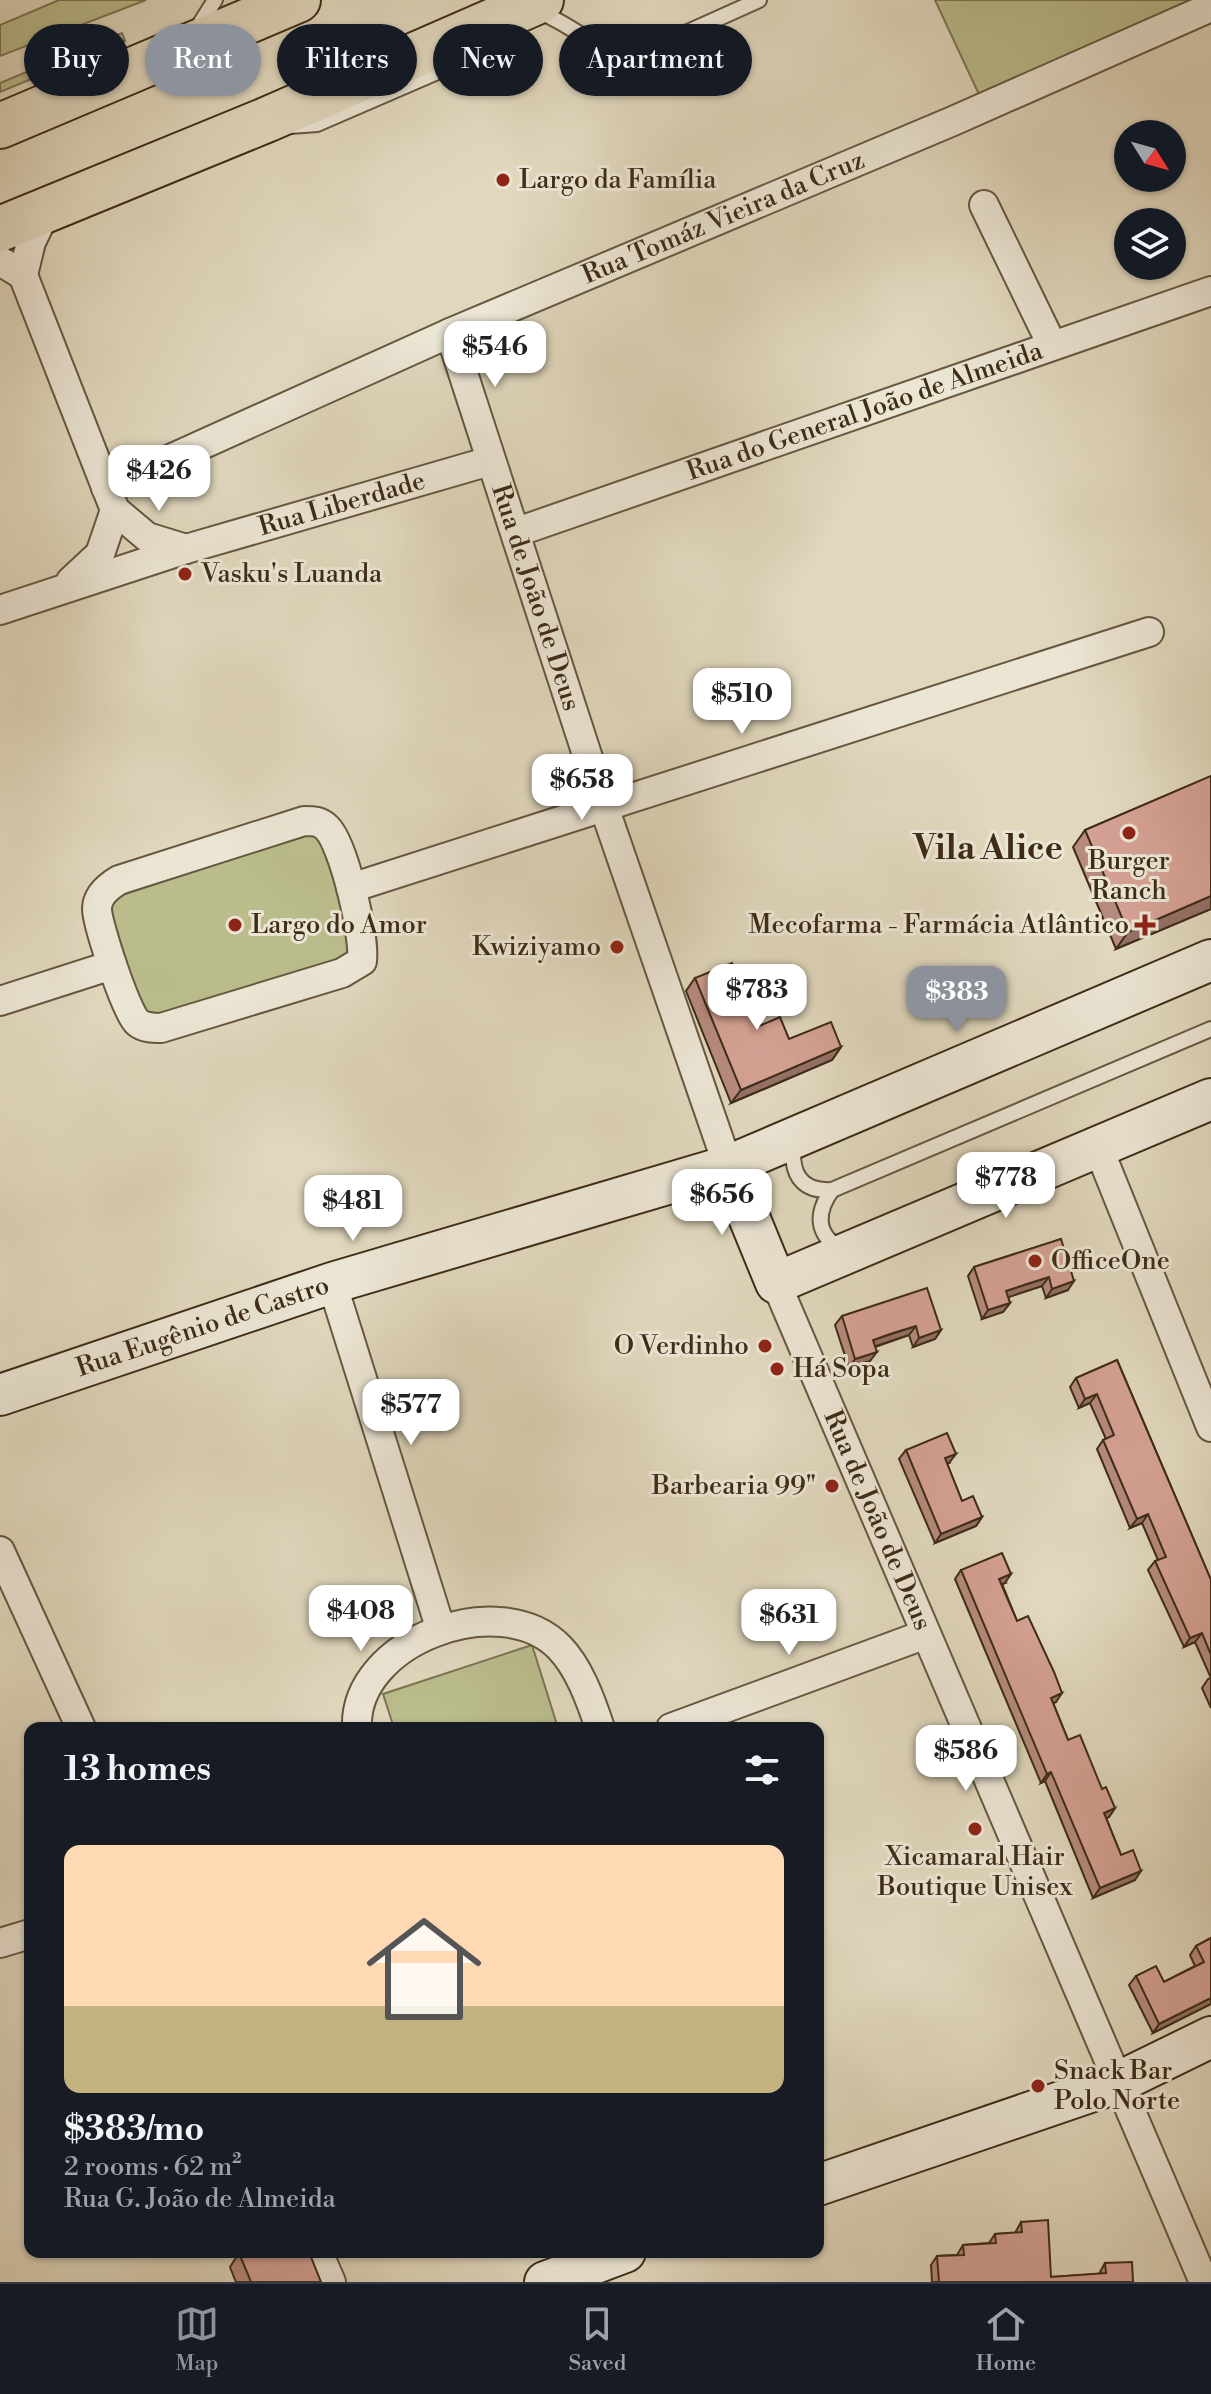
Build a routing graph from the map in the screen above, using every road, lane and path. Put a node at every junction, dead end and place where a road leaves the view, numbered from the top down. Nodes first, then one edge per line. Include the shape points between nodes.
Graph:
1 (215, 0) edge
2 (298, 0) edge
3 (759, 0) edge
4 (1211, 7) edge
5 (518, 11) edge
6 (200, 24) edge
7 (242, 24) edge
8 (145, 65) edge
9 (0, 126) edge
10 (984, 205) dead end
11 (46, 211) junction
12 (0, 229) edge
13 (11, 268) edge
14 (1211, 291) edge
15 (450, 333) junction
16 (1052, 345) junction
17 (490, 461) junction
18 (110, 499) junction
19 (517, 532) junction
20 (186, 549) junction
21 (57, 590) junction
22 (0, 610) edge
23 (1149, 632) dead end
24 (604, 807) junction
25 (351, 888) junction
26 (1211, 960) edge
27 (112, 965) junction
28 (0, 1001) edge
29 (1211, 1029) edge
30 (1211, 1099) edge
31 (795, 1138) junction
32 (1098, 1147) junction
33 (728, 1166) junction
34 (832, 1190) junction
35 (857, 1248) junction
36 (332, 1283) junction
37 (776, 1283) junction
38 (0, 1395) edge
39 (1211, 1427) edge
40 (0, 1551) edge
41 (440, 1627) junction
42 (926, 1634) junction
43 (78, 1722) edge
44 (358, 1722) edge
45 (597, 1722) edge
46 (687, 1722) edge
47 (24, 1936) edge
48 (0, 1943) edge
49 (1211, 2037) edge
50 (1119, 2082) junction
51 (824, 2183) edge
52 (321, 2258) edge
53 (609, 2258) edge
54 (331, 2282) edge
55 (545, 2282) edge
56 (1204, 2282) edge

1 - 6 lane
2 - 7 highway
3 - 5 lane via 639,54 622,55 553,17
4 - 15 street, Rua Tomáz Vieira da Cruz
5 - 11 highway
8 - 9 highway
10 - 16 street
11 - 12 highway
11 - 13 street
13 - 18 street
14 - 16 street, Rua do General João de Almeida
15 - 17 street, Rua de João de Deus
15 - 18 street, Rua Tomáz Vieira da Cruz
16 - 19 street, Rua do General João de Almeida
17 - 19 street, Rua de João de Deus
17 - 20 street, Rua Liberdade
18 - 20 street via 147,537
18 - 21 street via 100,554
19 - 24 street, Rua de João de Deus
20 - 21 street, Rua Liberdade
21 - 22 street, Rua Liberdade
23 - 24 street
24 - 25 street
24 - 33 street, Rua de João de Deus
25 - 27 street via 364,946 362,961 342,973 148,1028 132,1016
25 - 27 street via 330,831 319,822 304,821 119,880 100,896 97,909
26 - 31 street, Rua Eugênio de Castro
27 - 28 street
29 - 34 lane
30 - 32 street
31 - 33 street, Rua Eugênio de Castro
31 - 34 lane via 793,1170 798,1179 814,1189
32 - 35 street
32 - 39 street
33 - 36 street, Rua Eugênio de Castro
33 - 37 street, Rua de João de Deus
34 - 35 lane via 819,1215 823,1232 838,1248
35 - 37 street
36 - 38 street, Rua Eugênio de Castro
36 - 41 street
37 - 42 street, Rua de João de Deus
40 - 43 street
41 - 44 street via 413,1641 377,1674
41 - 45 street via 488,1622 542,1635 571,1663
42 - 46 street
42 - 50 street, Rua de João de Deus
47 - 48 street
49 - 50 street
50 - 51 street
50 - 56 street, Rua de João de Deus
52 - 54 street
53 - 55 street

